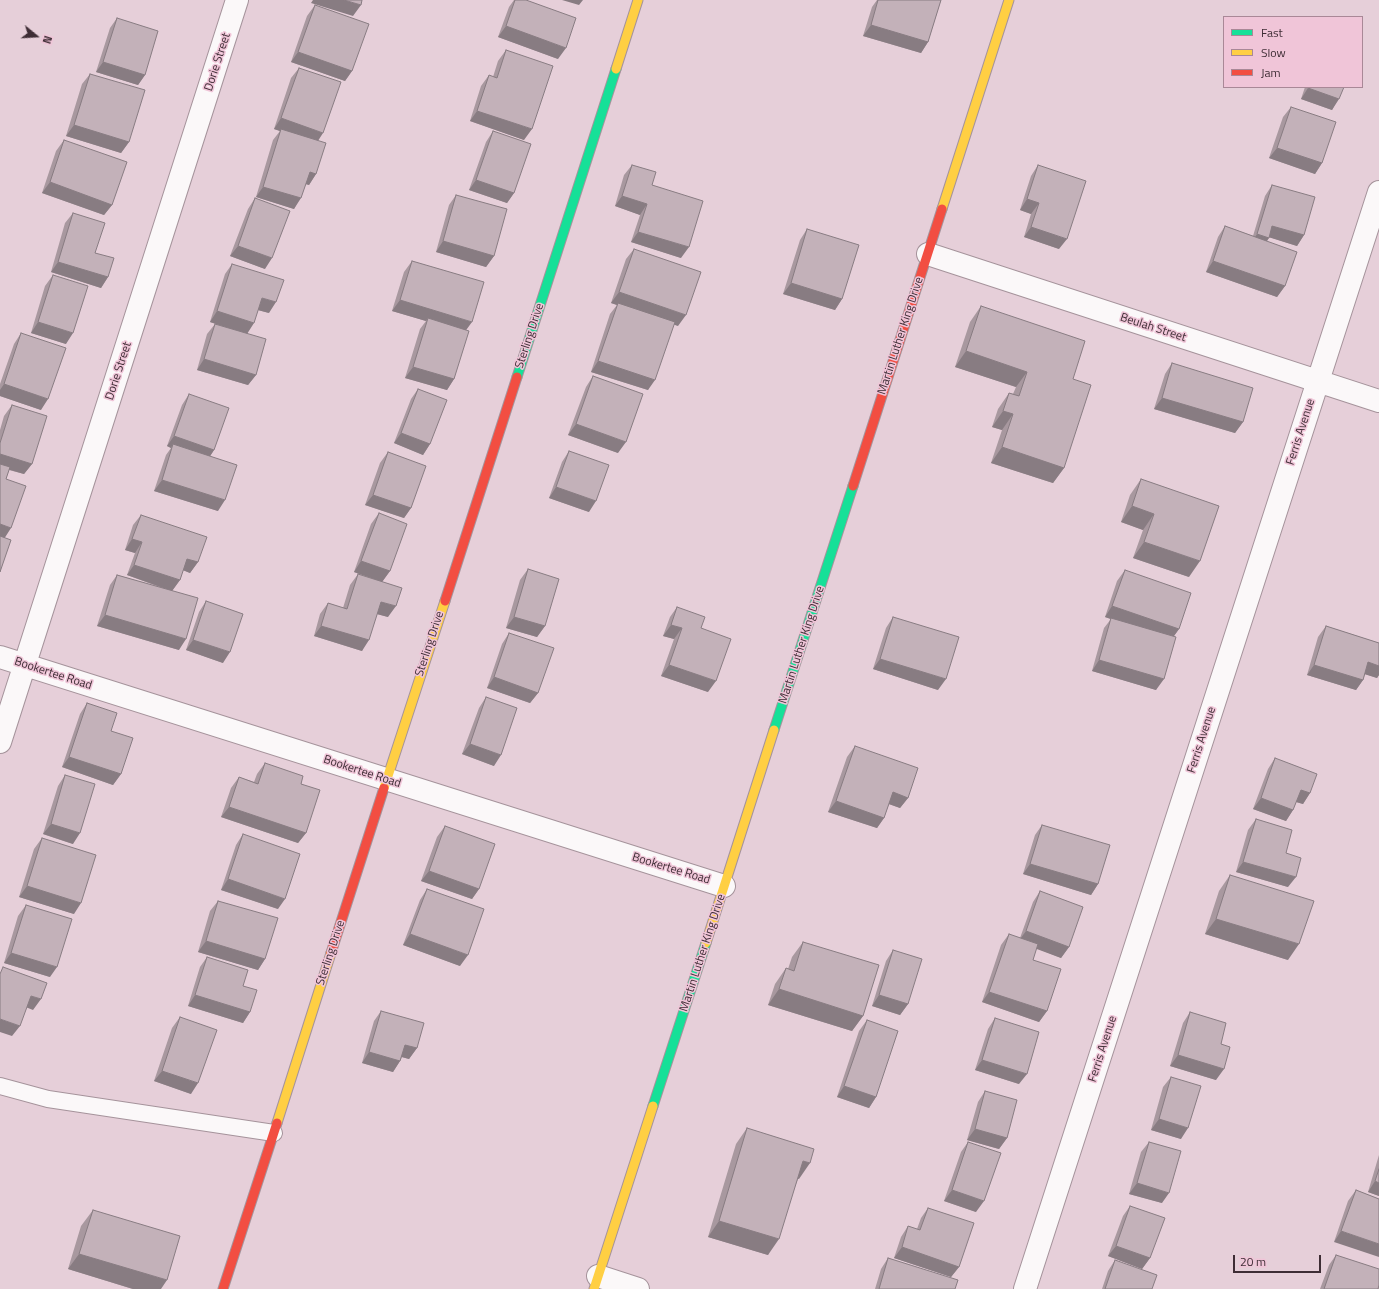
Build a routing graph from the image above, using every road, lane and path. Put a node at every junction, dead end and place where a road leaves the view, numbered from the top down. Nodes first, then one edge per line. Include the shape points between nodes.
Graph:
1 (238, 0) edge
2 (638, 0) edge
3 (1009, 0) edge
4 (1379, 192) edge
5 (928, 254) junction
6 (1318, 382) junction
7 (1379, 401) edge
8 (0, 657) edge
9 (25, 665) junction
10 (0, 742) edge
11 (387, 780) junction
12 (724, 886) junction
13 (0, 1086) edge
14 (274, 1133) junction
15 (596, 1283) edge
16 (223, 1289) edge
17 (638, 1289) edge
18 (1025, 1289) edge

1 - 9 street, Dorie Street
2 - 11 street, Sterling Drive
3 - 5 street, Martin Luther King Drive
4 - 6 street, Ferris Avenue
5 - 6 street, Beulah Street
5 - 12 street, Martin Luther King Drive
6 - 7 street, Beulah Street
6 - 18 street, Ferris Avenue
8 - 9 street, Bookertee Road
9 - 10 street, Dorie Street
9 - 11 street, Bookertee Road
11 - 12 street, Bookertee Road
11 - 14 street, Sterling Drive
12 - 15 street, Martin Luther King Drive
13 - 14 lane via 48,1099
14 - 16 street, Sterling Drive
15 - 17 street

